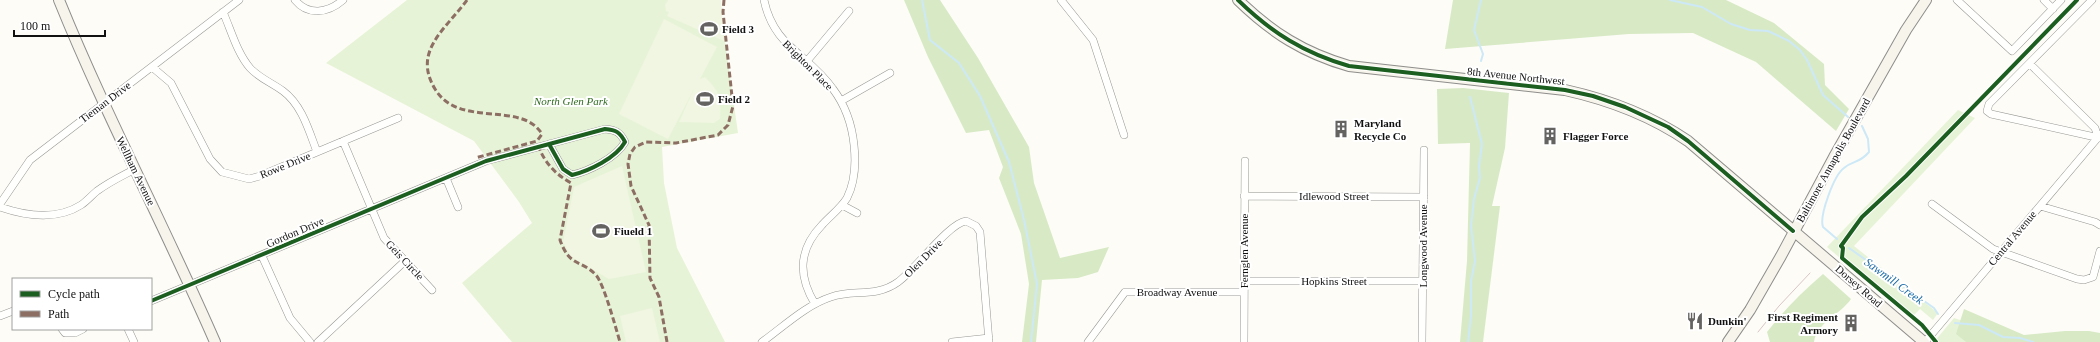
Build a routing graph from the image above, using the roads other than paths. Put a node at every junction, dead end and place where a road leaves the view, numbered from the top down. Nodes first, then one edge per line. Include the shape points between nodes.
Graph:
1 (59, 0) edge
2 (239, 0) edge
3 (295, 0) edge
4 (343, 0) edge
5 (764, 0) edge
6 (1061, 0) edge
7 (1238, 0) edge
8 (1926, 0) edge
9 (1957, 0) edge
10 (2044, 0) edge
11 (2061, 0) edge
12 (2092, 0) edge
13 (2053, 8) junction
14 (849, 11) dead end
15 (223, 12) junction
16 (807, 61) junction
17 (2030, 64) junction
18 (152, 67) junction
19 (890, 74) dead end
20 (841, 101) junction
21 (103, 102) junction
22 (398, 118) dead end
23 (1124, 135) dead end
24 (2099, 137) edge
25 (343, 141) junction
26 (549, 144) junction
27 (1424, 150) dead end
28 (318, 152) junction
29 (1245, 160) dead end
30 (135, 169) junction
31 (446, 178) junction
32 (1244, 196) junction
33 (1424, 197) junction
34 (0, 204) edge
35 (1932, 204) dead end
36 (842, 205) junction
37 (2040, 206) junction
38 (0, 207) edge
39 (458, 207) dead end
40 (371, 209) junction
41 (857, 213) dead end
42 (2100, 225) edge
43 (1793, 231) junction
44 (2100, 251) edge
45 (2001, 252) junction
46 (262, 256) junction
47 (405, 261) junction
48 (1424, 280) junction
49 (1244, 281) junction
50 (190, 285) junction
51 (432, 290) dead end
52 (1244, 292) junction
53 (152, 301) edge
54 (815, 304) junction
55 (12, 311) edge
56 (0, 316) edge
57 (63, 330) edge
58 (82, 330) edge
59 (128, 330) edge
60 (989, 340) edge
61 (134, 342) edge
62 (215, 342) edge
63 (310, 342) edge
64 (318, 342) edge
65 (762, 342) edge
66 (952, 342) edge
67 (1088, 342) edge
68 (1244, 342) edge
69 (1422, 342) edge
70 (1728, 342) edge
71 (1924, 342) edge

1 - 21 street, Wellham Avenue
2 - 15 street, Tieman Drive
3 - 4 street via 311,11 325,11
5 - 16 street, Brighton Place via 769,19 776,31 786,44
6 - 23 street via 1093,40
7 - 43 street, 8th Avenue Northwest via 1261,22 1304,50 1349,66 1565,90 1593,96 1640,113 1668,127 1688,141
8 - 43 street, Baltimore Annapolis Boulevard via 1906,30
9 - 13 street via 2012,51
10 - 13 street
11 - 13 street
12 - 17 street
14 - 16 street
15 - 18 street, Tieman Drive
15 - 28 street via 244,59 258,75 283,91 294,102
16 - 20 street, Brighton Place via 828,82
17 - 24 street via 2095,128
17 - 24 street via 1989,104 1987,112
18 - 21 street, Tieman Drive
18 - 28 street, Rowe Drive via 171,83 210,159 222,172 249,179
19 - 20 street
20 - 36 street, Brighton Place via 851,131 855,154 852,185
21 - 30 street, Wellham Avenue
21 - 34 street, Tieman Drive via 30,160
22 - 25 street, Rowe Drive
24 - 37 street, Central Avenue
25 - 28 street, Rowe Drive
25 - 40 street, Geis Circle
26 - 26 street, Gordon Drive via 563,169 572,175 581,173 613,155 625,142 615,130 605,129
26 - 31 street, Gordon Drive via 486,161
27 - 33 street, Longwood Avenue
29 - 32 street, Fernglen Avenue
30 - 38 street via 110,182 80,206 57,214 21,214
30 - 50 street, Wellham Avenue
31 - 39 street
31 - 40 street, Gordon Drive
32 - 33 street, Idlewood Street
32 - 49 street, Fernglen Avenue
33 - 48 street, Longwood Avenue
35 - 45 street via 1993,249
36 - 41 street
36 - 54 street, Brighton Place via 812,236 804,256 804,282
37 - 42 street
37 - 45 street, Central Avenue
40 - 46 street, Gordon Drive
40 - 47 street, Geis Circle via 384,238
43 - 70 street, Baltimore Annapolis Boulevard via 1750,310
43 - 71 street, Dorsey Road
44 - 45 street via 2093,277 2084,280
45 - 71 street, Central Avenue
46 - 50 street, Gordon Drive
46 - 63 street via 290,318
47 - 51 street, Geis Circle
47 - 64 street
48 - 49 street, Hopkins Street
48 - 69 street, Longwood Avenue
49 - 52 street, Fernglen Avenue
50 - 53 street, Gordon Drive
50 - 62 street, Wellham Avenue
52 - 67 street, Broadway Avenue via 1125,292
52 - 68 street, Fernglen Avenue
54 - 60 street, Olen Drive via 832,296 870,293 893,285 911,271 954,226 969,221 976,226 980,237
54 - 65 street, Olen Drive
55 - 56 street
57 - 58 street via 74,333
59 - 61 street
60 - 66 street

